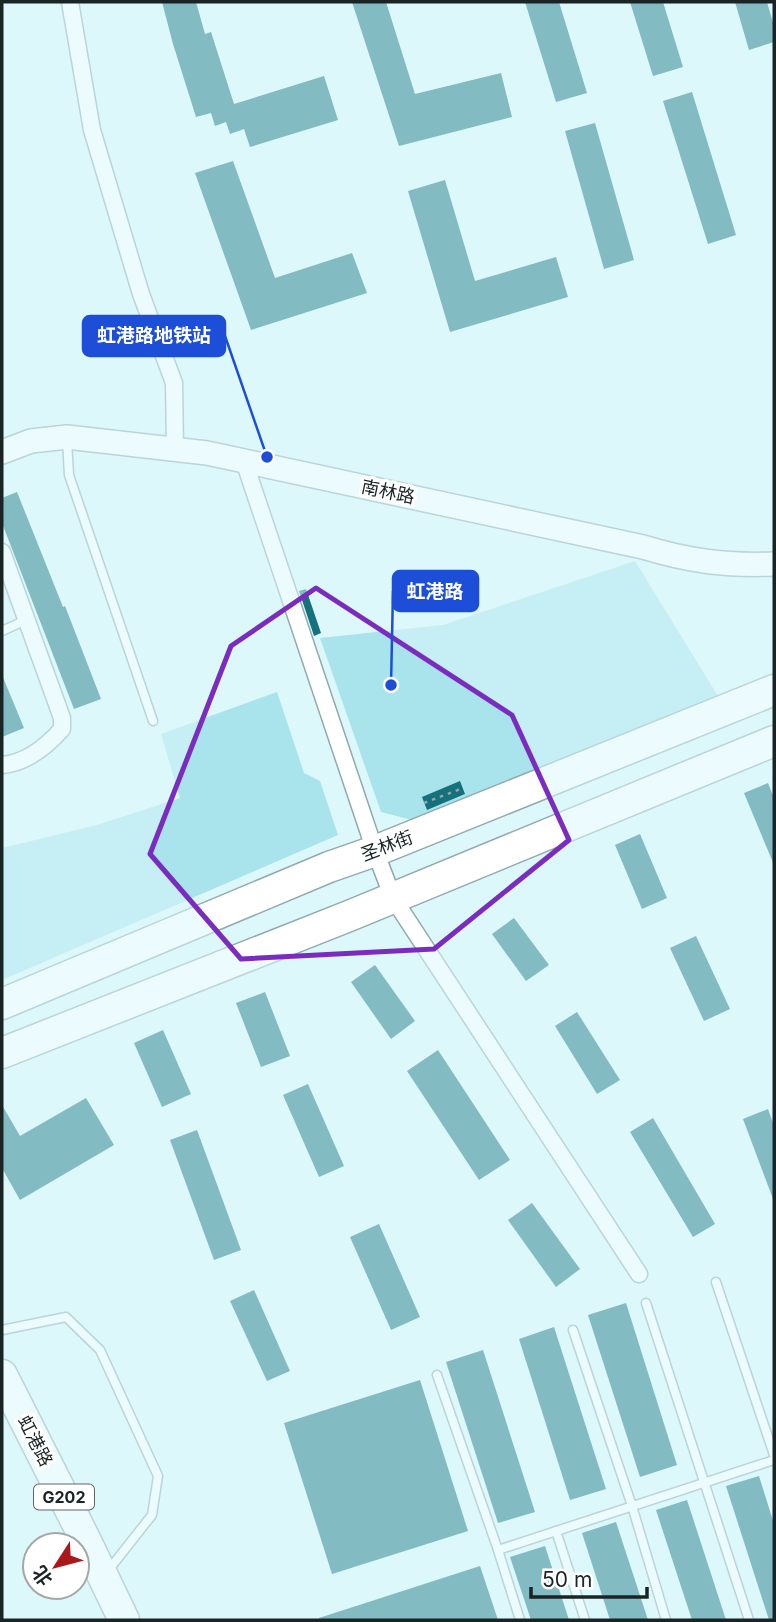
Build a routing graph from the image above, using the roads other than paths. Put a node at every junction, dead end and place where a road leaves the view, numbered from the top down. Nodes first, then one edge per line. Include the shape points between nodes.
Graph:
1 (69, 2) edge
2 (67, 436) junction
3 (175, 449) junction
4 (2, 452) edge
5 (244, 461) junction
6 (2, 552) edge
7 (774, 564) edge
8 (26, 620) junction
9 (2, 631) edge
10 (774, 690) edge
11 (153, 721) dead end
12 (774, 741) edge
13 (2, 765) edge
14 (374, 851) junction
15 (393, 898) junction
16 (2, 1004) edge
17 (2, 1053) edge
18 (639, 1274) dead end
19 (716, 1282) dead end
20 (646, 1303) dead end
21 (2, 1330) edge
22 (573, 1330) dead end
23 (437, 1375) dead end
24 (2, 1376) edge
25 (2, 1418) edge
26 (774, 1457) edge
27 (704, 1483) junction
28 (632, 1506) junction
29 (59, 1531) edge
30 (72, 1531) edge
31 (556, 1531) junction
32 (498, 1550) junction
33 (91, 1571) edge
34 (91, 1573) edge
35 (91, 1576) edge
36 (102, 1620) edge
37 (124, 1620) edge
38 (520, 1620) edge
39 (584, 1620) edge
40 (666, 1620) edge
41 (749, 1620) edge

1 - 3 street via 92,130 141,294 174,383
2 - 3 street, 南林路
2 - 4 street, 南林路 via 31,441
2 - 11 lane via 69,475
3 - 5 street, 南林路
5 - 7 street, 南林路 via 677,558 738,566
5 - 14 street
6 - 8 street
8 - 9 lane
8 - 13 street via 62,729 31,756
10 - 14 highway, 圣林街
12 - 15 highway
14 - 15 street
14 - 16 highway, 圣林街
15 - 17 highway
15 - 18 street
19 - 26 lane
20 - 27 lane
21 - 33 lane via 66,1317 100,1350 158,1476 152,1516
22 - 28 lane
23 - 32 lane
24 - 30 highway, 虹港路 / G202
25 - 29 highway, 虹港路 / G202
26 - 27 lane
27 - 28 lane
27 - 41 lane
28 - 31 lane
28 - 40 lane
31 - 32 lane
31 - 39 lane
32 - 38 lane
34 - 37 highway, 虹港路 / G202
35 - 36 highway, 虹港路 / G202

